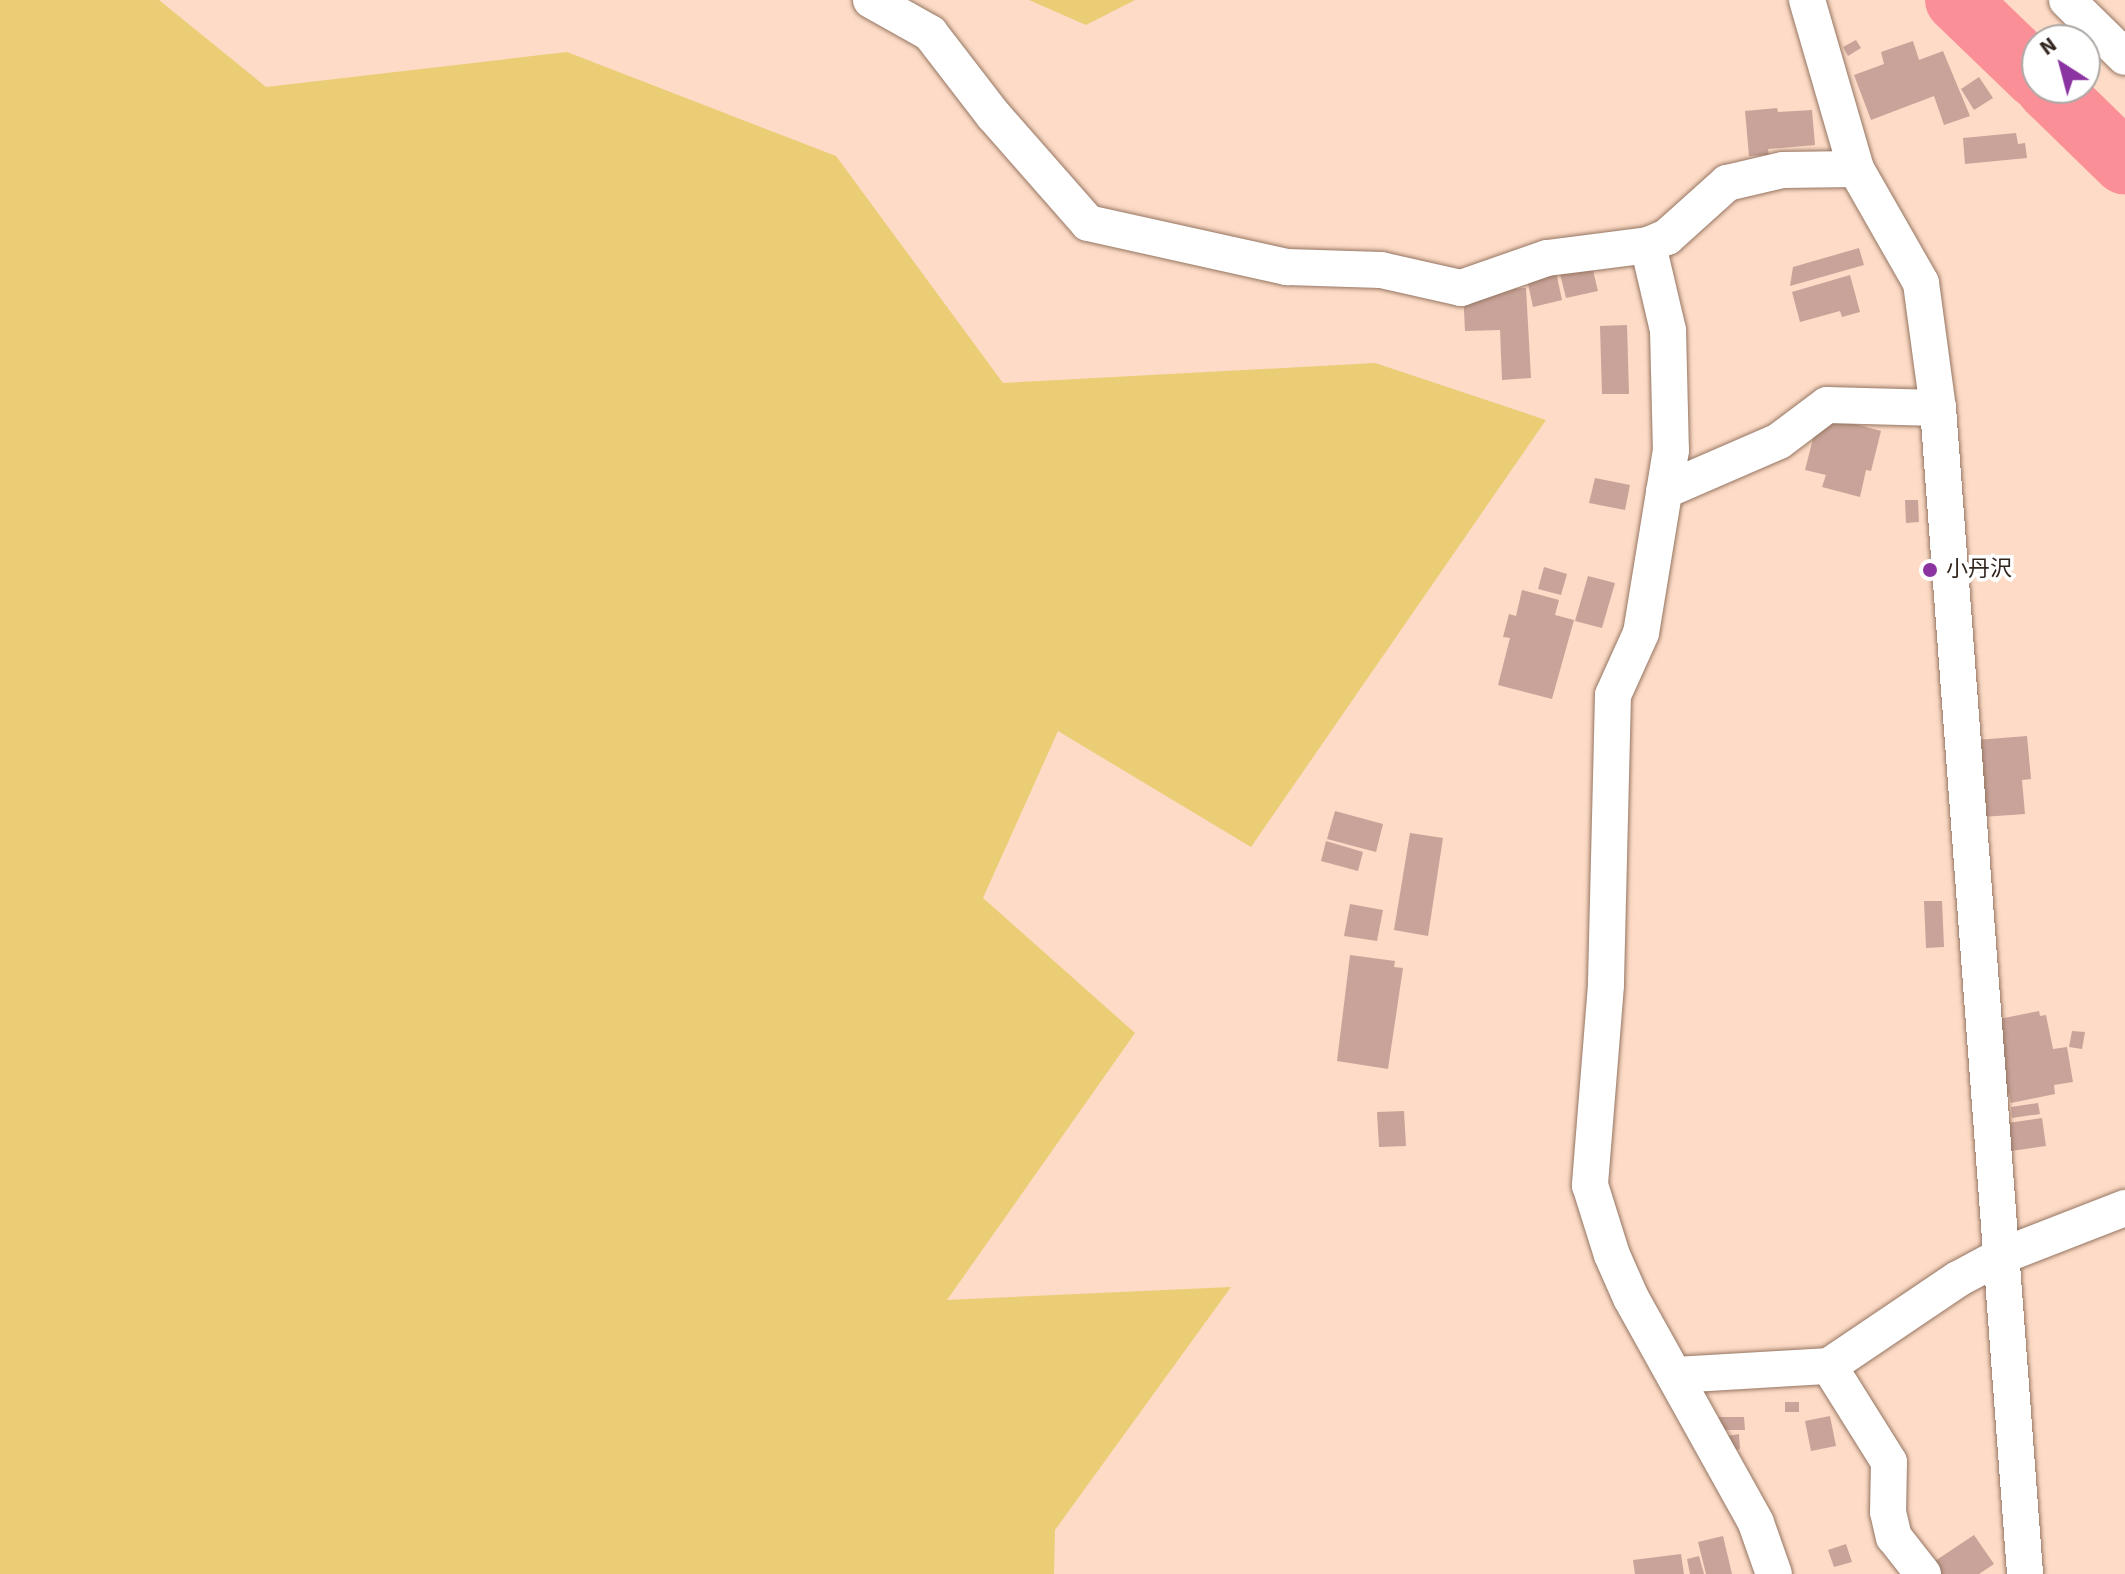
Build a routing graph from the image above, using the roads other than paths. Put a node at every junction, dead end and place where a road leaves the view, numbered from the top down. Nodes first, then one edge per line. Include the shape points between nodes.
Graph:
1 (871, 0) edge
2 (1807, 0) edge
3 (2067, 0) edge
4 (2125, 57) edge
5 (1856, 169) junction
6 (1648, 245) junction
7 (1938, 408) junction
8 (1664, 491) junction
9 (2125, 1208) edge
10 (1999, 1257) junction
11 (1829, 1366) junction
12 (1676, 1375) junction
13 (1774, 1574) edge
14 (1923, 1574) edge
15 (2025, 1574) edge

1 - 6 street via 930,33 1088,223 1287,267 1381,270 1461,288 1547,258
2 - 5 street
3 - 4 street
5 - 6 street via 1783,170 1727,183 1667,237
5 - 7 street via 1921,283
6 - 8 street via 1668,330 1671,450
7 - 8 street via 1827,405 1779,441
7 - 10 street
8 - 12 street via 1641,633 1613,695 1606,985 1590,1185 1631,1298
9 - 10 street
10 - 11 street
10 - 15 street
11 - 12 street
11 - 14 street via 1889,1462 1888,1512 1894,1537
12 - 13 street via 1756,1523

